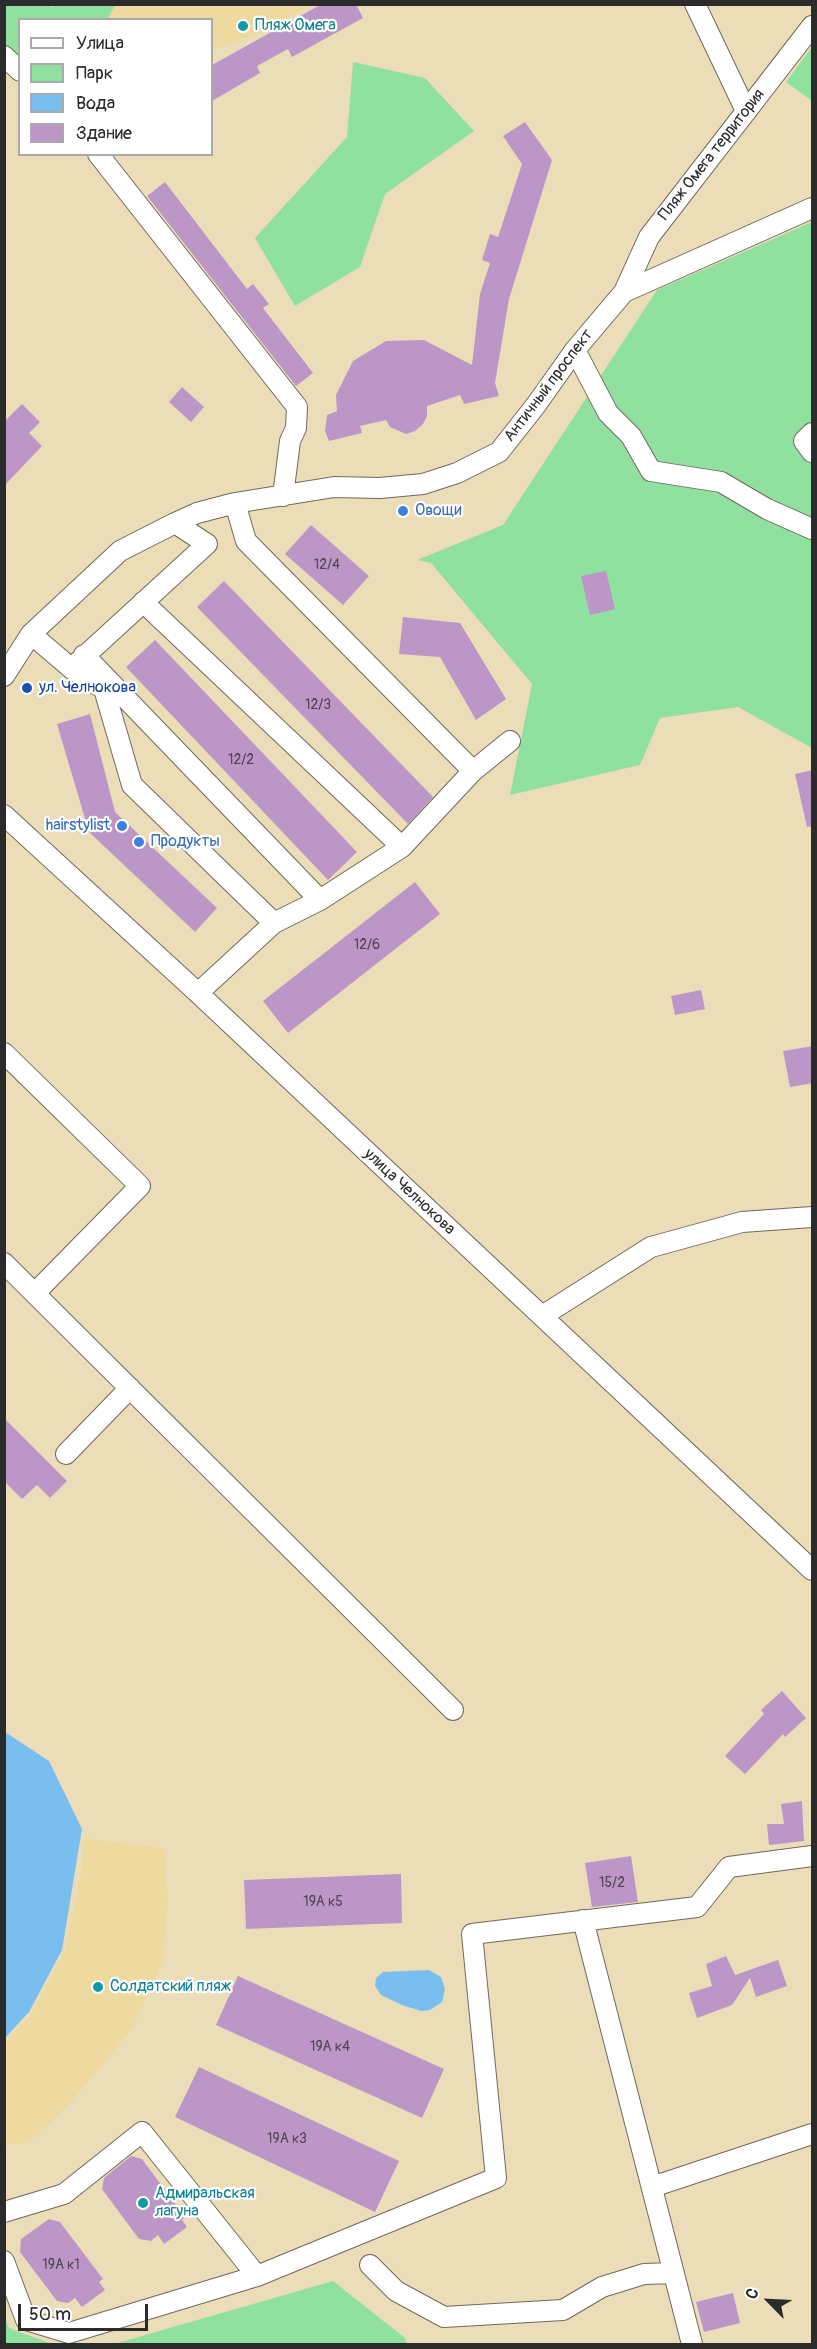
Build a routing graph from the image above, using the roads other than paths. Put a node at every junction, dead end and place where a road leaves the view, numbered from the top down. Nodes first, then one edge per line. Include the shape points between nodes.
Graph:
1 (695, 4) edge
2 (813, 26) edge
3 (4, 56) edge
4 (18, 69) edge
5 (746, 111) junction
6 (100, 156) edge
7 (813, 208) edge
8 (624, 292) junction
9 (575, 351) junction
10 (813, 433) edge
11 (813, 452) edge
12 (284, 496) junction
13 (235, 503) junction
14 (175, 523) junction
15 (813, 529) edge
16 (143, 602) junction
17 (31, 634) junction
18 (78, 662) junction
19 (4, 676) edge
20 (510, 741) dead end
21 (473, 771) junction
22 (4, 815) edge
23 (402, 847) junction
24 (320, 900) junction
25 (274, 923) junction
26 (198, 993) junction
27 (4, 1053) edge
28 (813, 1217) edge
29 (4, 1263) edge
30 (35, 1293) junction
31 (542, 1316) junction
32 (130, 1388) junction
33 (66, 1454) dead end
34 (813, 1570) edge
35 (453, 1710) dead end
36 (813, 1856) edge
37 (583, 1920) junction
38 (813, 2134) edge
39 (652, 2187) junction
40 (4, 2212) edge
41 (4, 2261) edge
42 (370, 2265) dead end
43 (674, 2273) junction
44 (257, 2276) junction
45 (692, 2344) edge

1 - 5 street
2 - 5 street, Пляж Омега территория
3 - 4 street
5 - 8 street, Пляж Омега территория via 649,237
6 - 12 street via 297,407
7 - 8 street, Античный проспект
8 - 9 street, Античный проспект
9 - 12 street, Античный проспект via 499,452 457,473 423,483 380,488 334,487
9 - 15 street via 608,413 631,436 651,471 721,482 767,509
10 - 11 street via 804,441
12 - 13 street, Античный проспект
13 - 14 street, Античный проспект
13 - 21 street via 246,541
14 - 16 street via 207,544
14 - 17 street, Античный проспект via 120,551
16 - 18 street
16 - 23 street
17 - 18 street
17 - 19 street, Античный проспект
18 - 24 street
18 - 25 street via 104,689 132,785
20 - 21 street
21 - 23 street
22 - 26 street, улица Челнокова
23 - 24 street
24 - 25 street
25 - 26 street
26 - 31 street, улица Челнокова
27 - 30 street via 140,1186
28 - 31 street via 742,1222 651,1247
29 - 30 street
30 - 32 street
31 - 34 street, улица Челнокова
32 - 33 street
32 - 35 street
36 - 37 street via 729,1867 697,1907
37 - 39 street
37 - 44 street via 472,1934 496,2178
38 - 39 street
39 - 43 street
40 - 44 street via 64,2194 142,2132
41 - 44 street via 26,2320 69,2332
42 - 43 street via 396,2291 444,2317 563,2310 603,2287 645,2274
43 - 45 street

